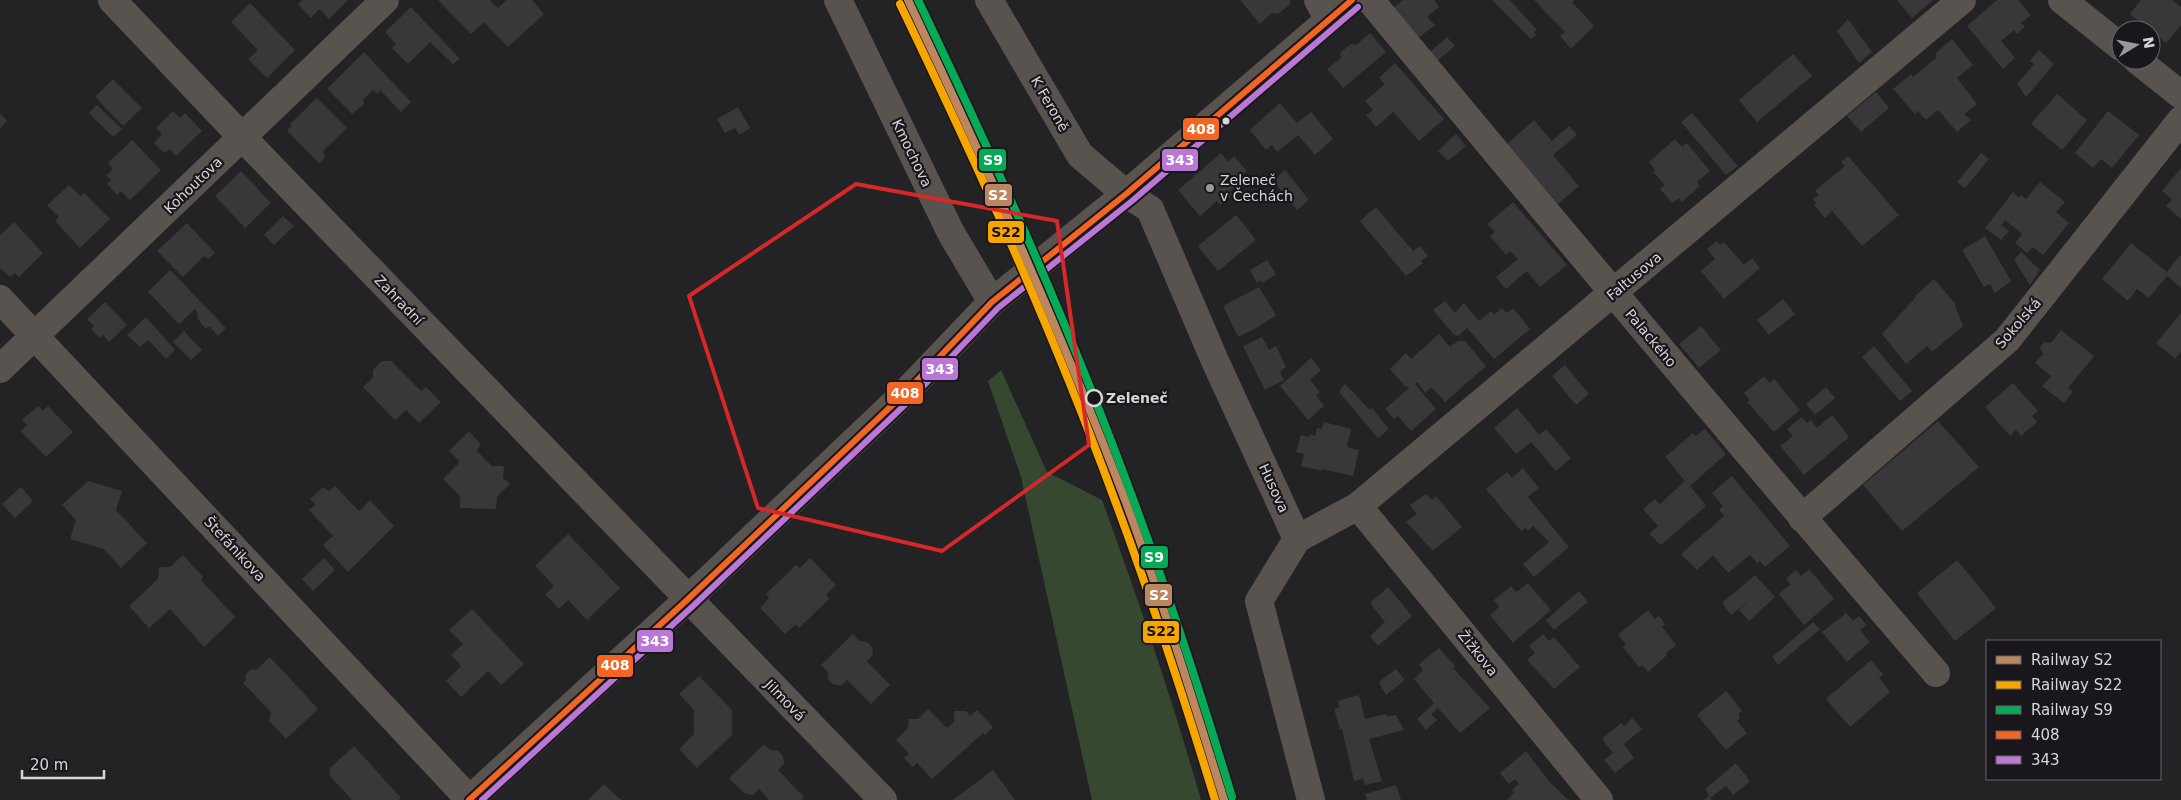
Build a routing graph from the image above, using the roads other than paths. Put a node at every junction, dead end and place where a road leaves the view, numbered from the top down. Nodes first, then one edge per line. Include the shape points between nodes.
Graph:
1 (112, 0) edge
2 (385, 0) edge
3 (838, 0) edge
4 (989, 0) edge
5 (1352, 0) edge
6 (1370, 0) edge
7 (1962, 0) edge
8 (2077, 4) edge
9 (1323, 10) edge
10 (2111, 37) edge
11 (2150, 70) edge
12 (2181, 95) edge
13 (2181, 120) edge
14 (242, 138) junction
15 (1126, 194) junction
16 (1613, 294) junction
17 (0, 299) edge
18 (992, 302) junction
19 (36, 335) junction
20 (0, 369) edge
21 (1358, 506) junction
22 (1802, 518) junction
23 (1298, 539) junction
24 (687, 600) junction
25 (1936, 673) dead end
26 (470, 800) edge
27 (883, 800) edge
28 (1311, 800) edge
29 (1599, 800) edge

1 - 14 street, Zahradní
2 - 14 street, Kohoutova
3 - 18 street, Kmochova via 951,233
4 - 15 street, K Feroně via 1080,155
5 - 9 street
6 - 16 street, Palackého
7 - 16 street, Faltusova
8 - 10 street
9 - 15 street
11 - 12 street
13 - 22 street, Sokolská via 2007,340
14 - 19 street, Kohoutova
14 - 24 street, Zahradní
15 - 18 street
15 - 23 street, Husova via 1150,209 1215,361
16 - 21 street, Faltusova
16 - 22 street, Palackého
17 - 19 street, Štefánikova
18 - 24 street via 906,393
19 - 20 street, Kohoutova
19 - 26 street, Štefánikova
21 - 23 street, Faltusova
21 - 29 street, Žižkova
22 - 25 street, Palackého
23 - 28 street via 1259,601
24 - 26 street
24 - 27 street, Jilmová

